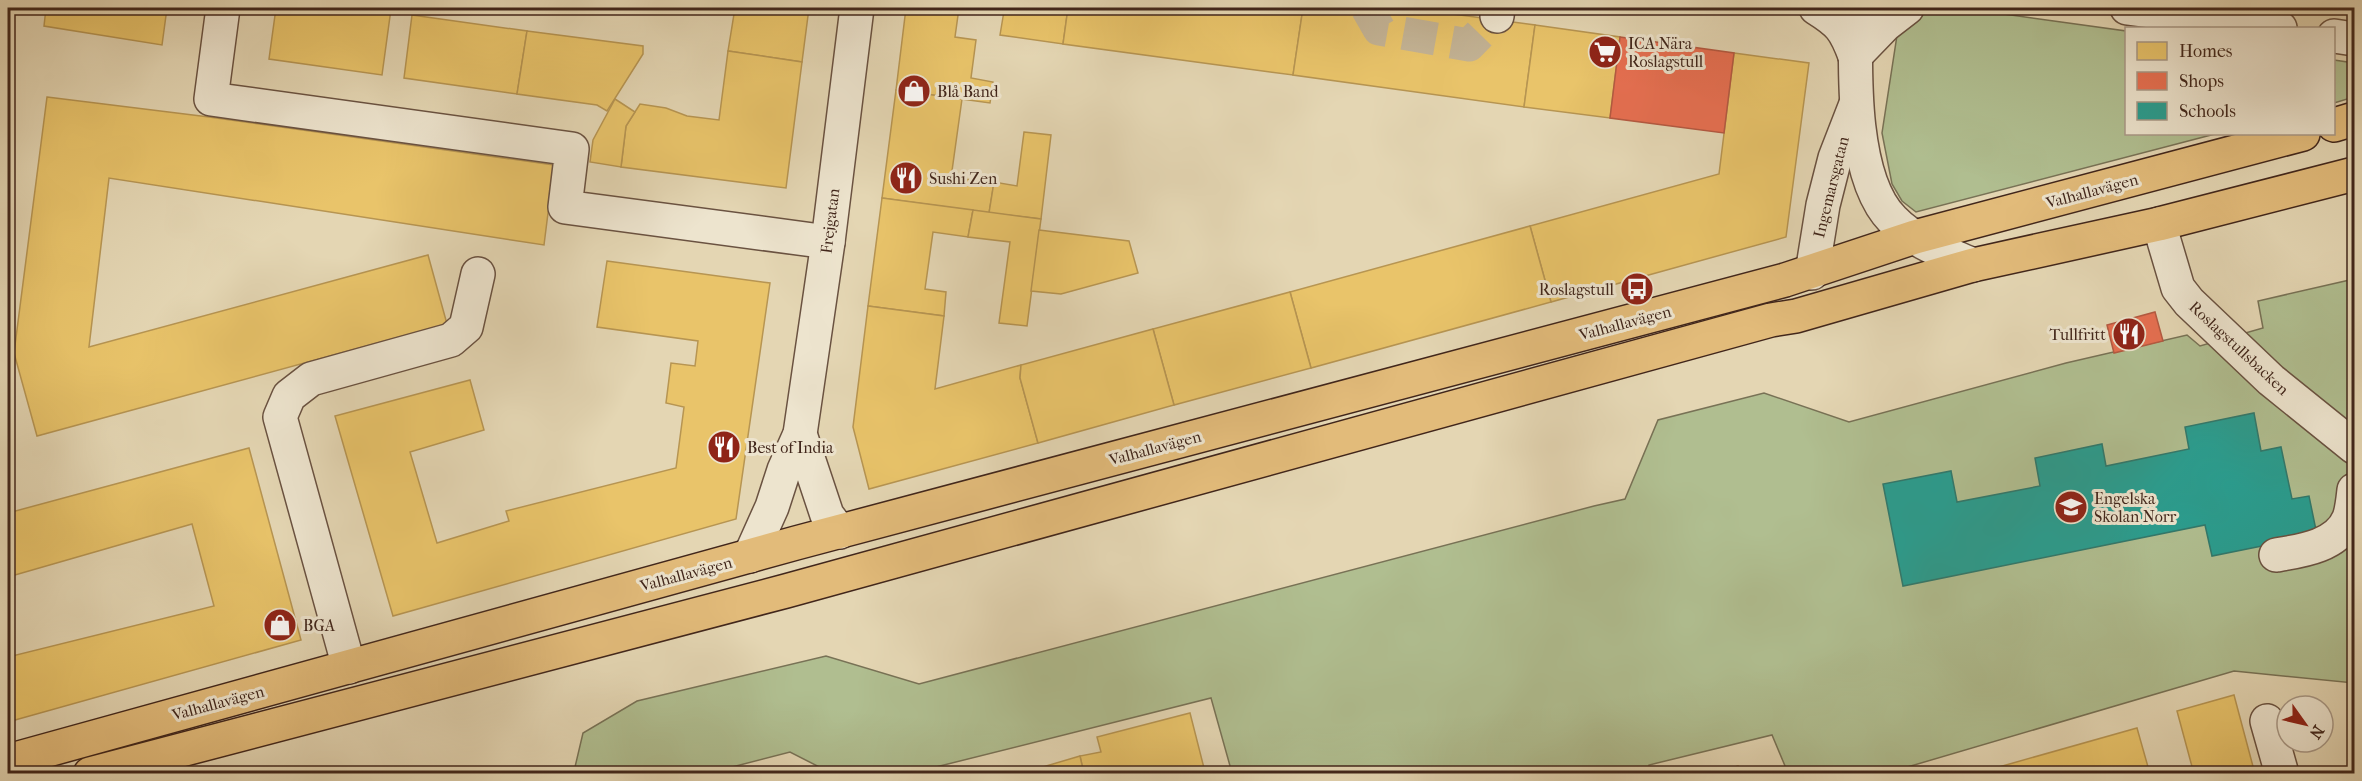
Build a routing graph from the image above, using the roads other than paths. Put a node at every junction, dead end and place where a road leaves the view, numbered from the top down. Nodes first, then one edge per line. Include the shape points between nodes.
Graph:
1 (223, 8) edge
2 (857, 8) edge
3 (1816, 8) edge
4 (1856, 8) edge
5 (1907, 8) edge
6 (2127, 8) edge
7 (2272, 27) edge
8 (2335, 36) edge
9 (2355, 39) edge
10 (1856, 56) junction
11 (1856, 102) junction
12 (2355, 119) edge
13 (2335, 125) edge
14 (2299, 135) edge
15 (2355, 174) edge
16 (2159, 224) junction
17 (1915, 237) junction
18 (828, 242) junction
19 (1973, 266) junction
20 (1812, 273) junction
21 (477, 274) dead end
22 (800, 434) junction
23 (2355, 447) edge
24 (2355, 490) edge
25 (840, 532) junction
26 (2276, 555) dead end
27 (750, 556) junction
28 (349, 667) junction
29 (2267, 721) dead end
30 (8, 761) edge
31 (90, 774) edge
32 (2282, 774) edge

1 - 18 street via 211,99 572,148 565,207
2 - 18 street, Frejgatan
3 - 10 street via 1838,22
4 - 10 street, Ingemarsgatan
5 - 10 street
6 - 7 street
8 - 9 street
10 - 11 street, Ingemarsgatan
11 - 17 street, Ingemarsgatan via 1866,166 1875,190 1894,221
11 - 20 street, Ingemarsgatan via 1835,158
12 - 13 main road
14 - 17 main road, Valhallavägen
15 - 16 main road
16 - 19 main road
16 - 23 street, Roslagstullsbacken via 2178,288 2189,302 2264,373
17 - 19 street, Ingemarsgatan
17 - 20 main road, Valhallavägen
18 - 22 street, Frejgatan
19 - 31 main road via 1545,380 786,591
20 - 25 main road, Valhallavägen
21 - 28 street via 466,327 451,340 311,379 289,396 280,417
22 - 25 street, Frejgatan via 827,515
22 - 27 street, Frejgatan
24 - 26 street via 2348,519 2333,537 2306,550
25 - 27 main road, Valhallavägen
27 - 28 main road, Valhallavägen
28 - 30 main road, Valhallavägen
29 - 32 street

